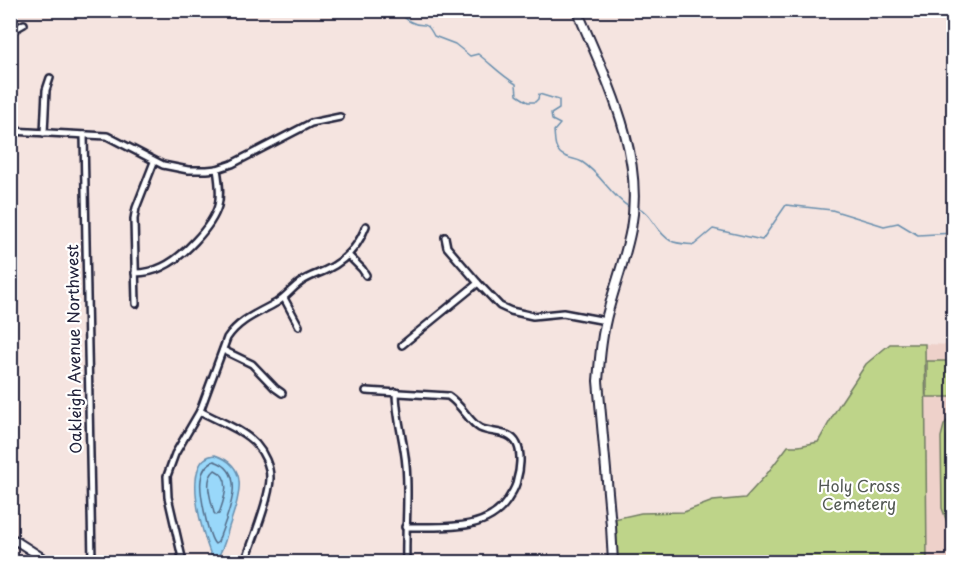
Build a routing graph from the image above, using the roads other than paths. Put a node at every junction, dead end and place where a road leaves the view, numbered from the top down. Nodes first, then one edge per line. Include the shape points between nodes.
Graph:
1 (577, 10) edge
2 (24, 24) dead end
3 (10, 32) edge
4 (50, 78) dead end
5 (340, 117) dead end
6 (10, 131) edge
7 (44, 132) junction
8 (84, 135) junction
9 (154, 162) junction
10 (217, 169) junction
11 (366, 226) dead end
12 (445, 237) dead end
13 (348, 255) junction
14 (135, 273) junction
15 (366, 276) dead end
16 (478, 283) junction
17 (284, 298) junction
18 (136, 304) dead end
19 (606, 321) junction
20 (299, 326) dead end
21 (402, 345) dead end
22 (223, 350) junction
23 (366, 391) dead end
24 (396, 392) junction
25 (282, 393) dead end
26 (200, 411) junction
27 (405, 527) junction
28 (10, 537) edge
29 (49, 562) edge
30 (93, 562) edge
31 (183, 562) edge
32 (245, 562) edge
33 (406, 562) edge
34 (613, 562) edge

1 - 19 main road via 624,127 632,167 633,213
2 - 3 street
4 - 7 street
5 - 10 street via 308,124
6 - 7 street
7 - 8 street
8 - 9 street via 113,138
8 - 30 street, Oakleigh Avenue Northwest
9 - 10 street via 189,170
9 - 14 street via 136,210
10 - 14 street via 218,204 203,232 164,266
11 - 13 street
12 - 16 street via 447,247
13 - 15 street
13 - 17 street via 302,281
14 - 18 street
16 - 19 street via 500,306 511,311 533,316 563,313
16 - 21 street
17 - 20 street
17 - 22 street via 242,321
19 - 34 main road via 598,381
22 - 25 street via 252,364
22 - 26 street
23 - 24 street
24 - 27 street via 406,464
24 - 27 street via 448,396 457,401 473,423 512,438 519,453 517,484 494,515 466,525
26 - 31 street via 167,476
26 - 32 street via 256,444 266,460 269,489
27 - 33 street
28 - 29 street

